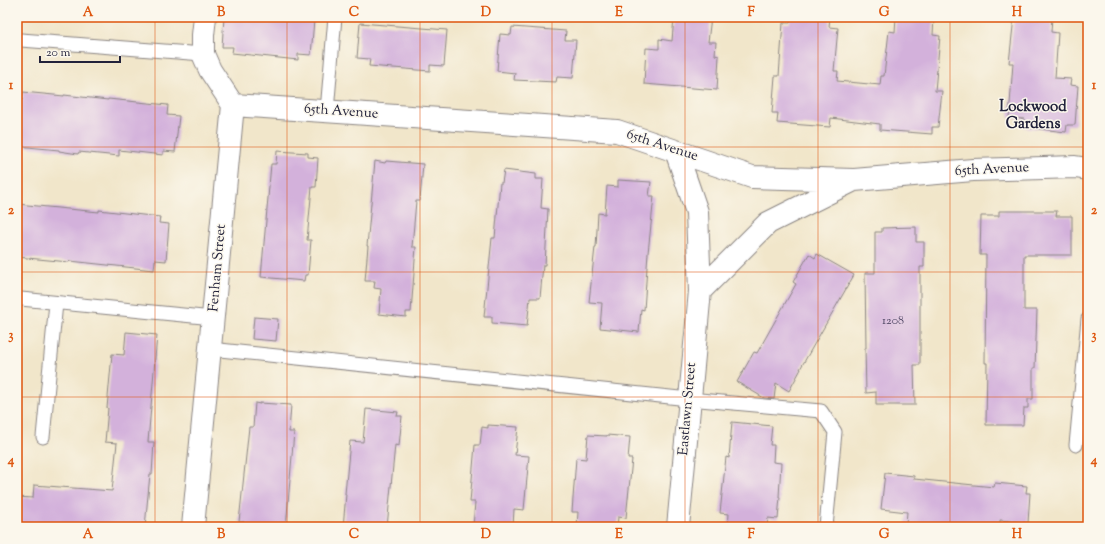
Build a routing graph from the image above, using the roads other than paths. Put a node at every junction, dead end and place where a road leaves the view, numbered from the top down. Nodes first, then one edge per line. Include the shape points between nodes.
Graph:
1 (205, 17) edge
2 (335, 17) edge
3 (22, 40) dead end
4 (203, 54) junction
5 (233, 105) junction
6 (327, 111) junction
7 (676, 150) junction
8 (1088, 168) edge
9 (854, 180) junction
10 (700, 291) junction
11 (20, 299) dead end
12 (56, 303) junction
13 (213, 318) junction
14 (1088, 319) edge
15 (210, 349) junction
16 (689, 400) junction
17 (43, 437) dead end
18 (1076, 445) dead end
19 (193, 527) edge
20 (678, 527) edge
21 (826, 527) edge

1 - 4 street
2 - 6 lane
3 - 4 lane
4 - 5 street via 210,70
5 - 6 street, 65th Avenue
5 - 13 street, Fenham Street
6 - 7 street, 65th Avenue via 617,131
7 - 9 street, 65th Avenue via 752,177
7 - 10 street, Eastlawn Street via 697,212
8 - 9 street, 65th Avenue via 972,170
9 - 10 street via 768,223
10 - 16 street, Eastlawn Street
11 - 12 lane
12 - 13 lane
12 - 17 lane
13 - 15 street, Fenham Street
14 - 18 lane
15 - 16 lane
15 - 19 street, Fenham Street
16 - 20 street, Eastlawn Street
16 - 21 lane via 821,411 835,432

